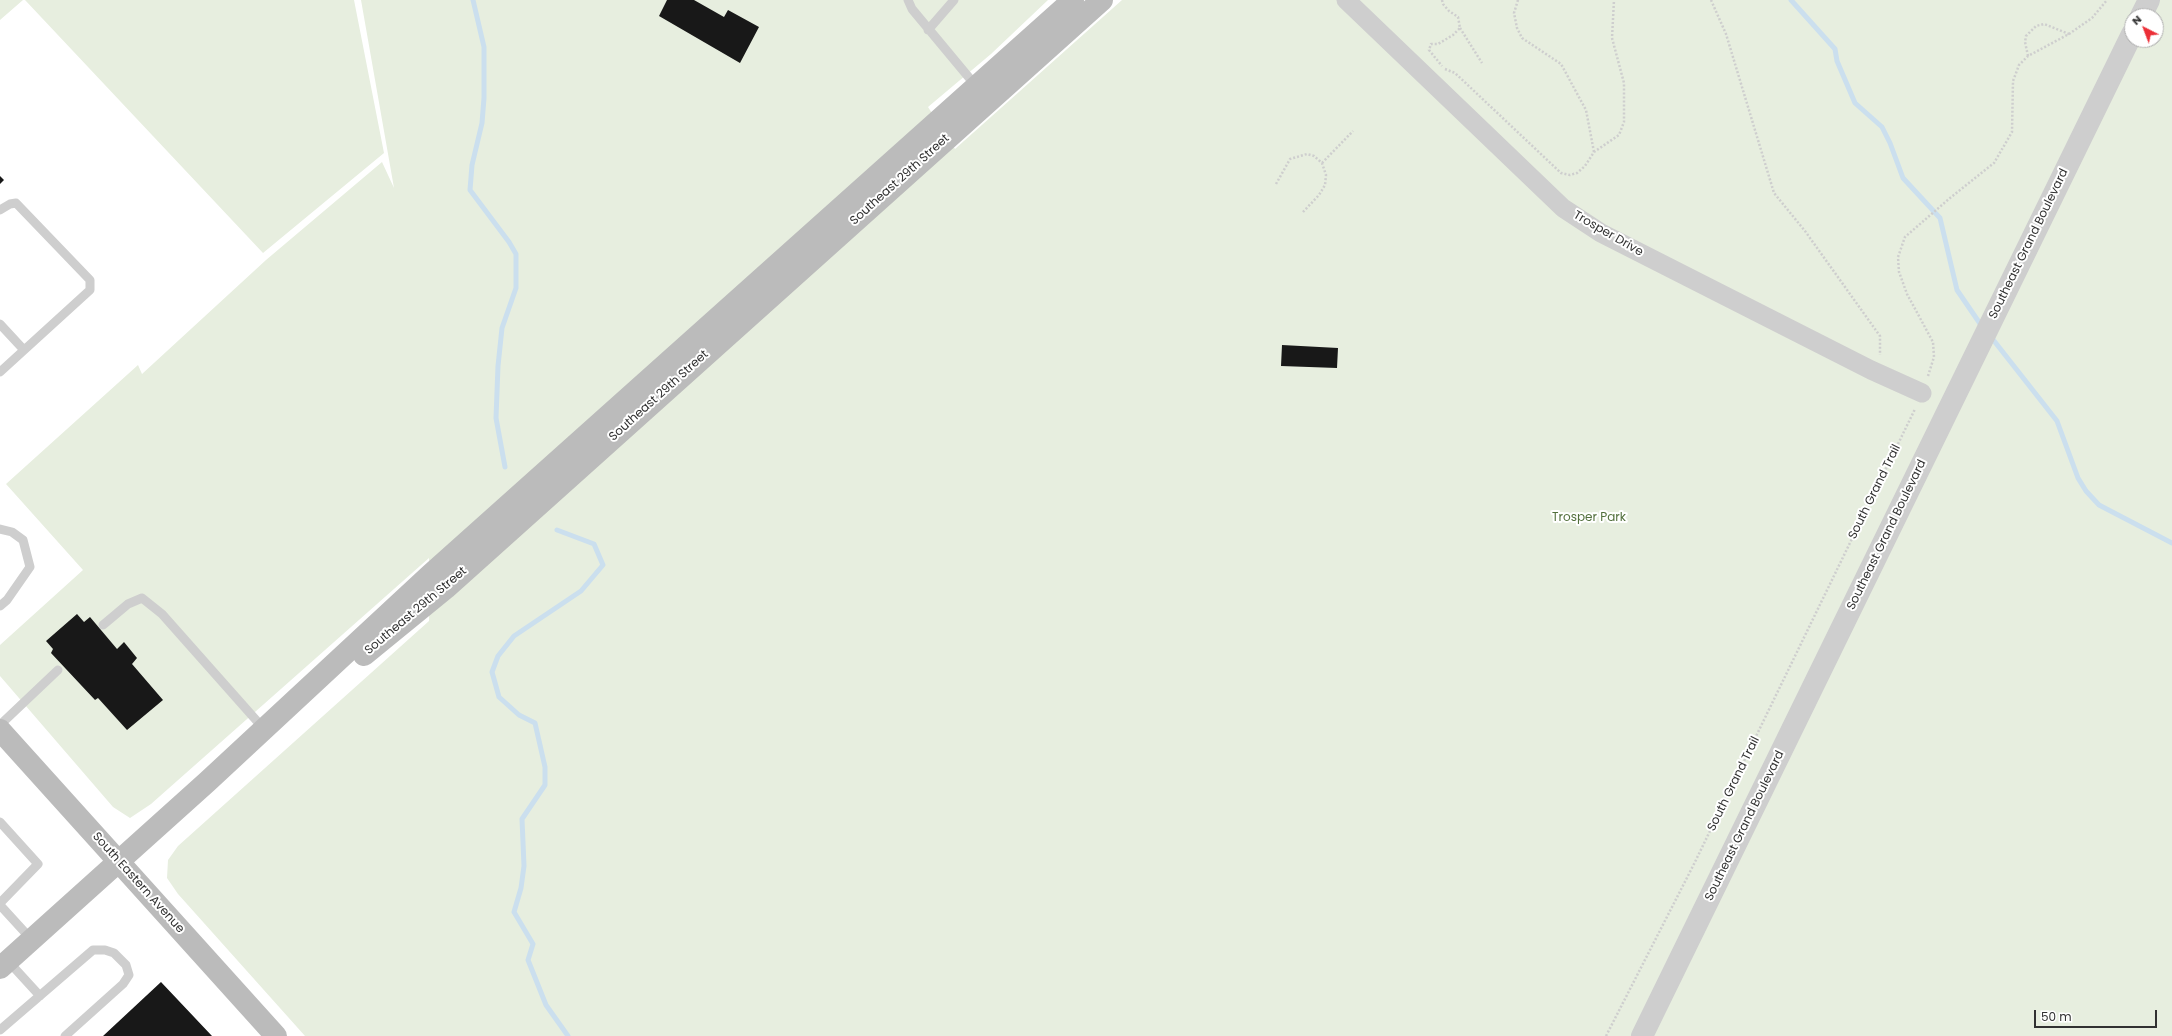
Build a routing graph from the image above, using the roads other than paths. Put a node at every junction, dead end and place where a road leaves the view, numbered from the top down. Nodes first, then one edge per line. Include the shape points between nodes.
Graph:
1 (908, 0) edge
2 (954, 0) edge
3 (1073, 0) edge
4 (1102, 0) edge
5 (1346, 0) edge
6 (928, 30) junction
7 (2125, 48) edge
8 (983, 94) junction
9 (0, 210) edge
10 (0, 324) edge
11 (24, 350) junction
12 (0, 372) edge
13 (1922, 393) road end
14 (0, 529) edge
15 (0, 606) edge
16 (103, 625) dead end
17 (58, 670) dead end
18 (0, 725) edge
19 (264, 729) junction
20 (0, 730) edge
21 (207, 782) junction
22 (0, 822) edge
23 (118, 861) junction
24 (0, 904) edge
25 (31, 940) junction
26 (4, 964) edge
27 (40, 996) junction
28 (0, 1030) edge
29 (65, 1036) edge
30 (276, 1036) edge
31 (1642, 1036) edge

1 - 6 lane
2 - 6 lane
3 - 8 main road, Southeast 29th Street
4 - 8 main road, Southeast 29th Street
5 - 13 street, Trosper Drive via 1563,208 1601,233
6 - 8 lane
7 - 31 street, Southeast Grand Boulevard
8 - 19 main road, Southeast 29th Street via 431,574
8 - 21 main road, Southeast 29th Street via 446,588
9 - 11 lane via 16,203 90,280 90,290
10 - 11 lane
11 - 12 lane
14 - 15 lane via 12,532 23,540 30,567
16 - 19 lane via 128,604 142,598 162,614
17 - 18 lane
19 - 21 main road, Southeast 29th Street
20 - 23 main road, South Eastern Avenue
21 - 23 main road, Southeast 29th Street
22 - 24 lane via 38,864
23 - 25 main road, Southeast 29th Street
23 - 30 main road, South Eastern Avenue
24 - 25 lane
25 - 26 main road, Southeast 29th Street
26 - 27 lane
27 - 28 lane
27 - 29 lane via 93,950 114,953 126,965 129,975 123,984

